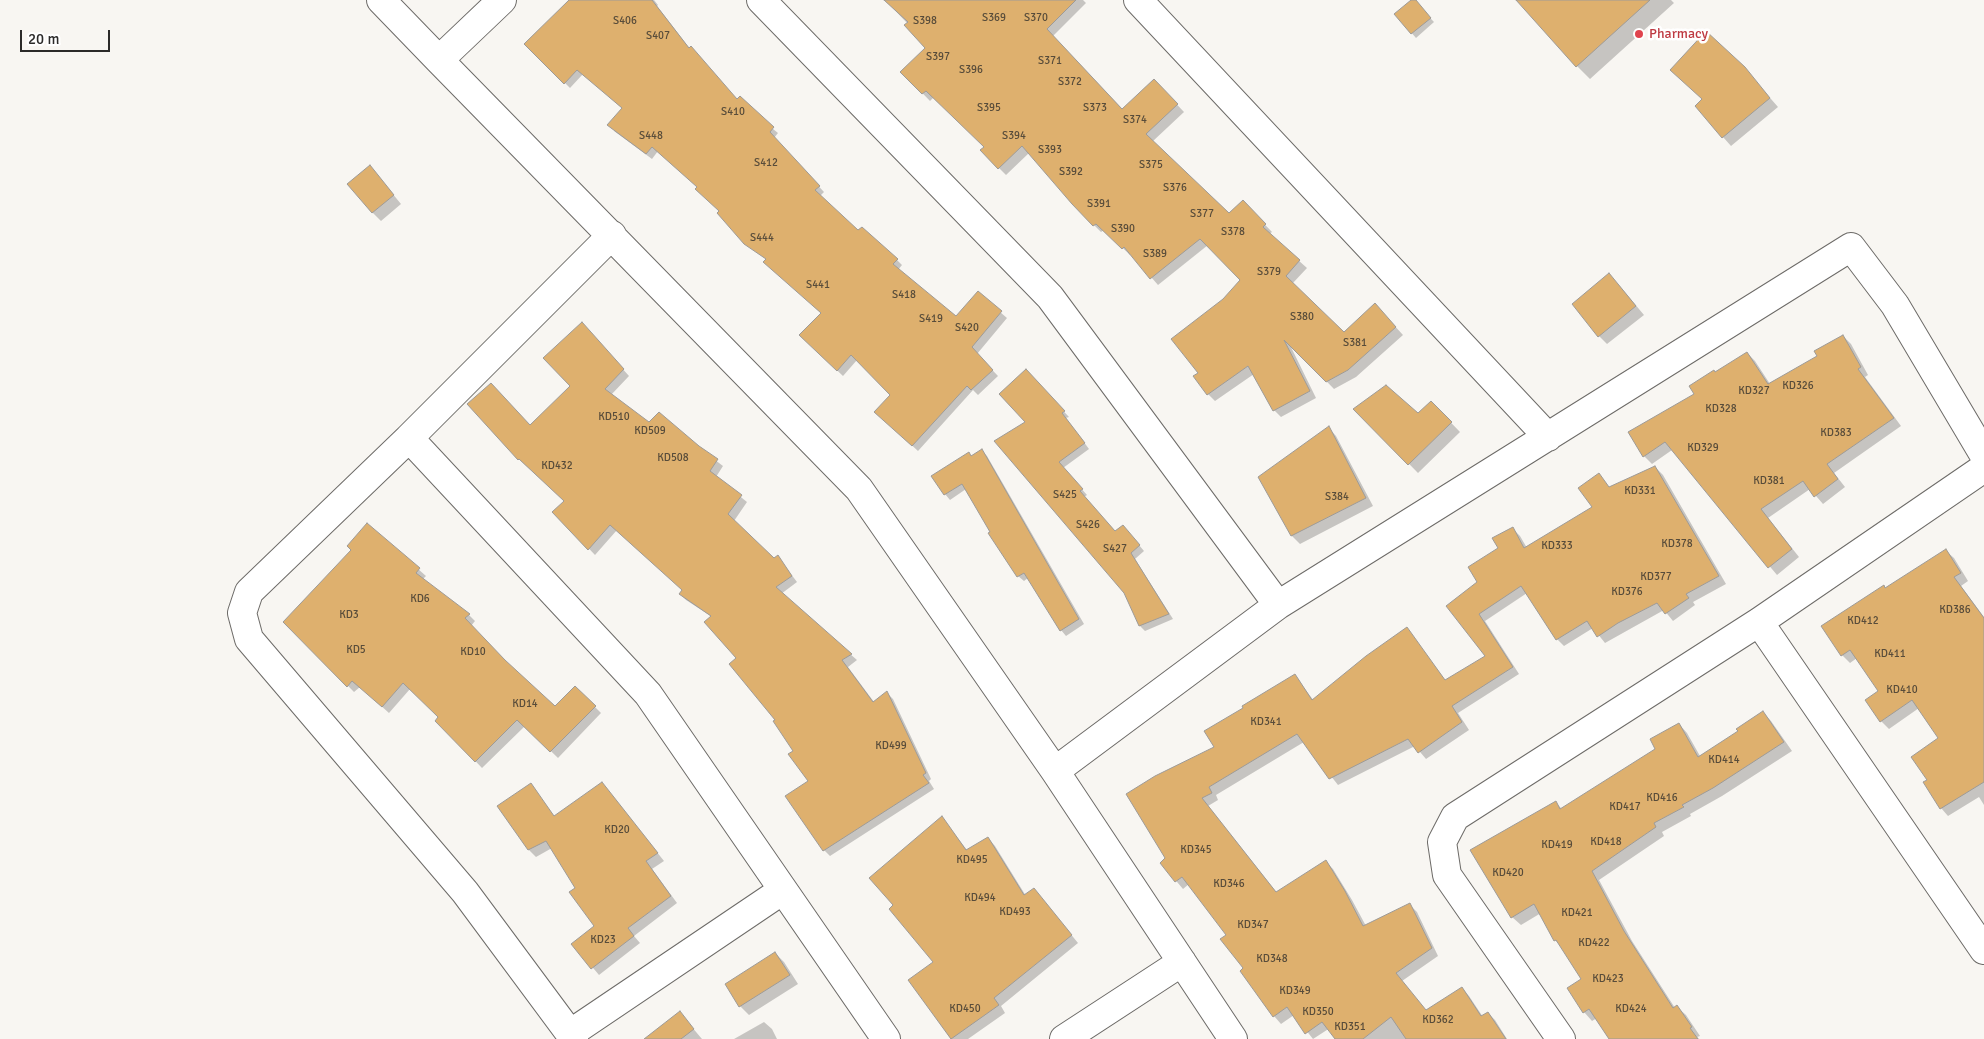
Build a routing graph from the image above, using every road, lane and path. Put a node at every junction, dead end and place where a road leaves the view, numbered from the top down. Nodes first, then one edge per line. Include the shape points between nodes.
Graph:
1 (382, 0) edge
2 (502, 0) edge
3 (761, 0) edge
4 (1138, 0) edge
5 (438, 60) junction
6 (612, 235) junction
7 (1548, 437) junction
8 (410, 438) junction
9 (1984, 455) edge
10 (1984, 468) edge
11 (1278, 605) junction
12 (1759, 622) junction
13 (1055, 771) junction
14 (782, 890) junction
15 (1984, 950) edge
16 (1182, 962) junction
17 (573, 1036) edge
18 (886, 1039) edge
19 (1064, 1039) edge
20 (1233, 1039) edge
21 (1561, 1039) edge

1 - 5 street
2 - 5 street
3 - 11 street via 1050,297
4 - 7 street
5 - 6 street
6 - 8 street
6 - 13 street via 860,489
7 - 9 street via 1851,247 1895,305
7 - 11 street
8 - 14 street via 648,694
8 - 17 street via 249,592 242,613 250,639 465,892
10 - 12 street
11 - 13 street
12 - 15 street
12 - 21 street via 1454,817 1442,842 1447,875
13 - 16 street
14 - 17 street
14 - 18 street
16 - 19 street
16 - 20 street

